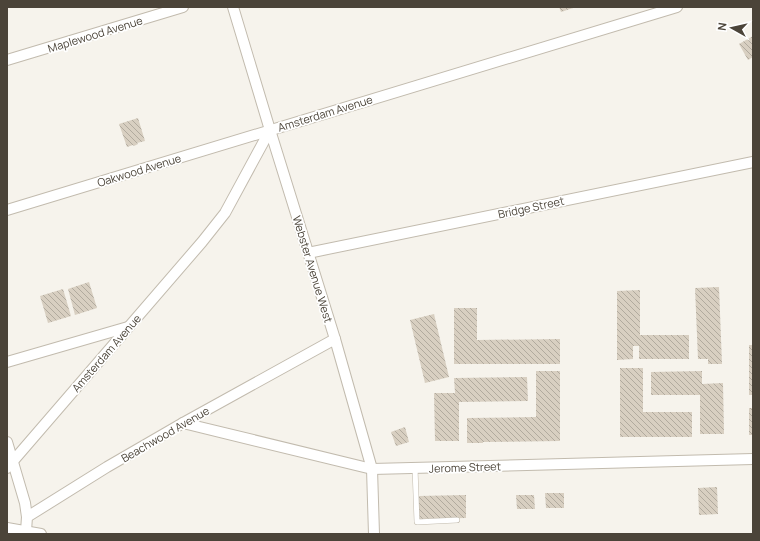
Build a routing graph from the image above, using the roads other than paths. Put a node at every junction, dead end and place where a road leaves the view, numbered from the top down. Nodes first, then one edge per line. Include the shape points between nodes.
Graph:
1 (183, 7) edge
2 (233, 7) edge
3 (677, 7) edge
4 (7, 60) edge
5 (270, 130) junction
6 (753, 162) edge
7 (7, 210) edge
8 (308, 253) junction
9 (128, 327) junction
10 (335, 339) junction
11 (7, 362) edge
12 (183, 423) junction
13 (7, 442) edge
14 (753, 459) edge
15 (10, 465) edge
16 (416, 468) junction
17 (372, 469) junction
18 (27, 517) junction
19 (457, 520) dead end
20 (7, 528) edge
21 (26, 531) junction
22 (41, 534) edge
23 (374, 534) edge

1 - 4 street, Maplewood Avenue
2 - 5 street, Webster Avenue West
3 - 5 street, Amsterdam Avenue
5 - 7 street, Oakwood Avenue
5 - 8 street, Webster Avenue West
5 - 9 street, Amsterdam Avenue via 225,213
6 - 8 street, Bridge Street
8 - 10 street, Webster Avenue West
9 - 11 street
9 - 15 street, Amsterdam Avenue
10 - 12 street, Beachwood Avenue
10 - 17 street, Webster Avenue West
12 - 17 street, Jerome Street
12 - 18 street, Beachwood Avenue
13 - 15 street
14 - 16 street, Jerome Street
15 - 18 street via 25,503
16 - 17 street, Jerome Street
16 - 19 lane via 417,522
17 - 23 street, Webster Avenue West
18 - 21 street
20 - 21 street
21 - 22 street

